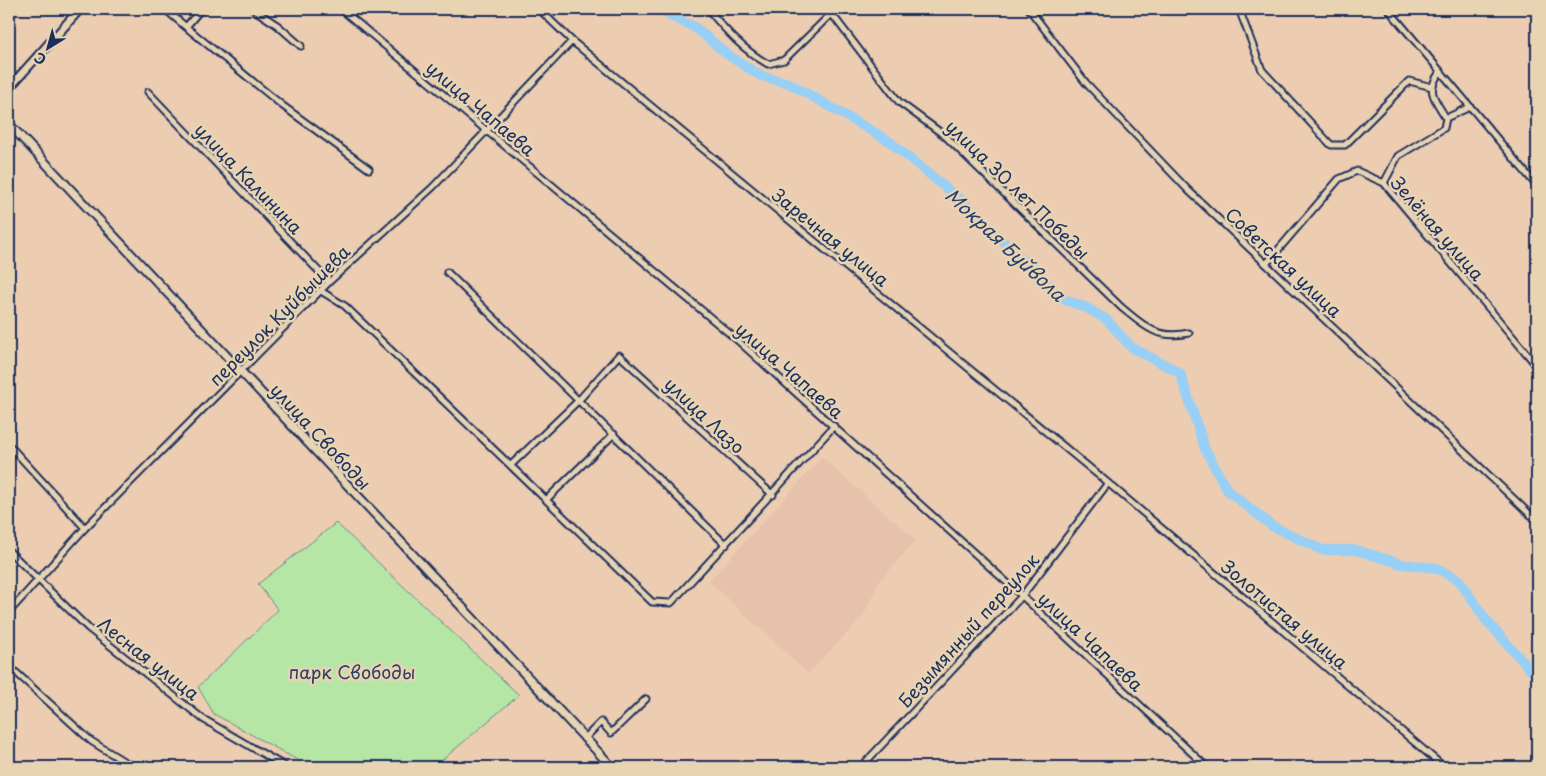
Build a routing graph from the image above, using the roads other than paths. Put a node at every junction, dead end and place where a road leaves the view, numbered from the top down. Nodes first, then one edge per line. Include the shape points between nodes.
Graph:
1 (80, 9) edge
2 (165, 9) edge
3 (201, 9) edge
4 (253, 9) edge
5 (341, 9) edge
6 (539, 9) edge
7 (708, 9) edge
8 (836, 9) edge
9 (1029, 9) edge
10 (1239, 9) edge
11 (1388, 9) edge
12 (1533, 9) edge
13 (830, 11) edge
14 (1537, 14) edge
15 (186, 27) junction
16 (572, 41) junction
17 (301, 46) dead end
18 (1440, 72) junction
19 (1432, 87) junction
20 (9, 88) edge
21 (148, 92) dead end
22 (1470, 107) junction
23 (1446, 118) junction
24 (9, 124) edge
25 (486, 131) junction
26 (369, 169) dead end
27 (1384, 183) junction
28 (1537, 186) edge
29 (1266, 264) junction
30 (447, 272) dead end
31 (329, 282) junction
32 (321, 291) junction
33 (1189, 332) dead end
34 (1537, 366) edge
35 (241, 371) junction
36 (579, 400) junction
37 (834, 426) junction
38 (614, 434) junction
39 (9, 445) edge
40 (511, 465) junction
41 (1108, 483) junction
42 (772, 495) junction
43 (547, 500) junction
44 (1537, 521) edge
45 (85, 528) junction
46 (726, 545) junction
47 (9, 551) edge
48 (37, 580) junction
49 (1022, 596) junction
50 (9, 612) edge
51 (9, 666) edge
52 (646, 699) dead end
53 (584, 739) junction
54 (133, 767) edge
55 (286, 767) edge
56 (612, 767) edge
57 (861, 767) edge
58 (1207, 767) edge
59 (1444, 767) edge

1 - 20 main road
2 - 15 street
3 - 15 street
4 - 17 street via 278,25
5 - 25 street, улица Чапаева
6 - 16 street, Заречная улица
7 - 13 street via 752,55 768,64 784,60
8 - 13 street
9 - 29 street, Советская улица via 1086,83 1188,190
10 - 19 street via 1262,70 1331,145 1345,145 1409,81
11 - 18 street
12 - 14 street
13 - 33 street, улица 30 лет Победы via 898,102 944,134 1121,308 1151,331 1174,336
15 - 26 street via 283,106
16 - 25 street, переулок Куйбышева
16 - 41 street, Заречная улица
18 - 19 street
18 - 22 street
19 - 23 street
21 - 31 street, улица Калинина
22 - 23 street
22 - 28 street
23 - 27 street via 1444,128 1398,156
24 - 35 main road, улица Свободы
25 - 31 street, переулок Куйбышева via 433,187
25 - 37 street, улица Чапаева
27 - 29 street, Зелёная улица via 1357,171 1339,179
27 - 34 street, Зелёная улица
29 - 44 street, Советская улица
30 - 36 street
31 - 32 street, переулок Куйбышева
32 - 35 street, переулок Куйбышева
32 - 40 street via 345,306
35 - 45 street, переулок Куйбышева
35 - 53 main road, улица Свободы
36 - 38 street
36 - 40 street
36 - 42 street, улица Лазо via 619,355
37 - 42 street
37 - 49 street, улица Чапаева
38 - 43 street
38 - 46 street
39 - 45 street
40 - 43 street
41 - 49 street, Безымянный переулок
41 - 59 street, Золотистая улица
42 - 46 street
43 - 46 street via 652,602 671,603
45 - 48 street, переулок Куйбышева
47 - 48 street, Лесная улица
48 - 50 street, переулок Куйбышева
48 - 55 street, Лесная улица via 88,628 203,719
49 - 57 street, Безымянный переулок
49 - 58 street, улица Чапаева
51 - 54 street via 92,741
52 - 53 street via 610,733 600,722
53 - 56 main road, улица Свободы

